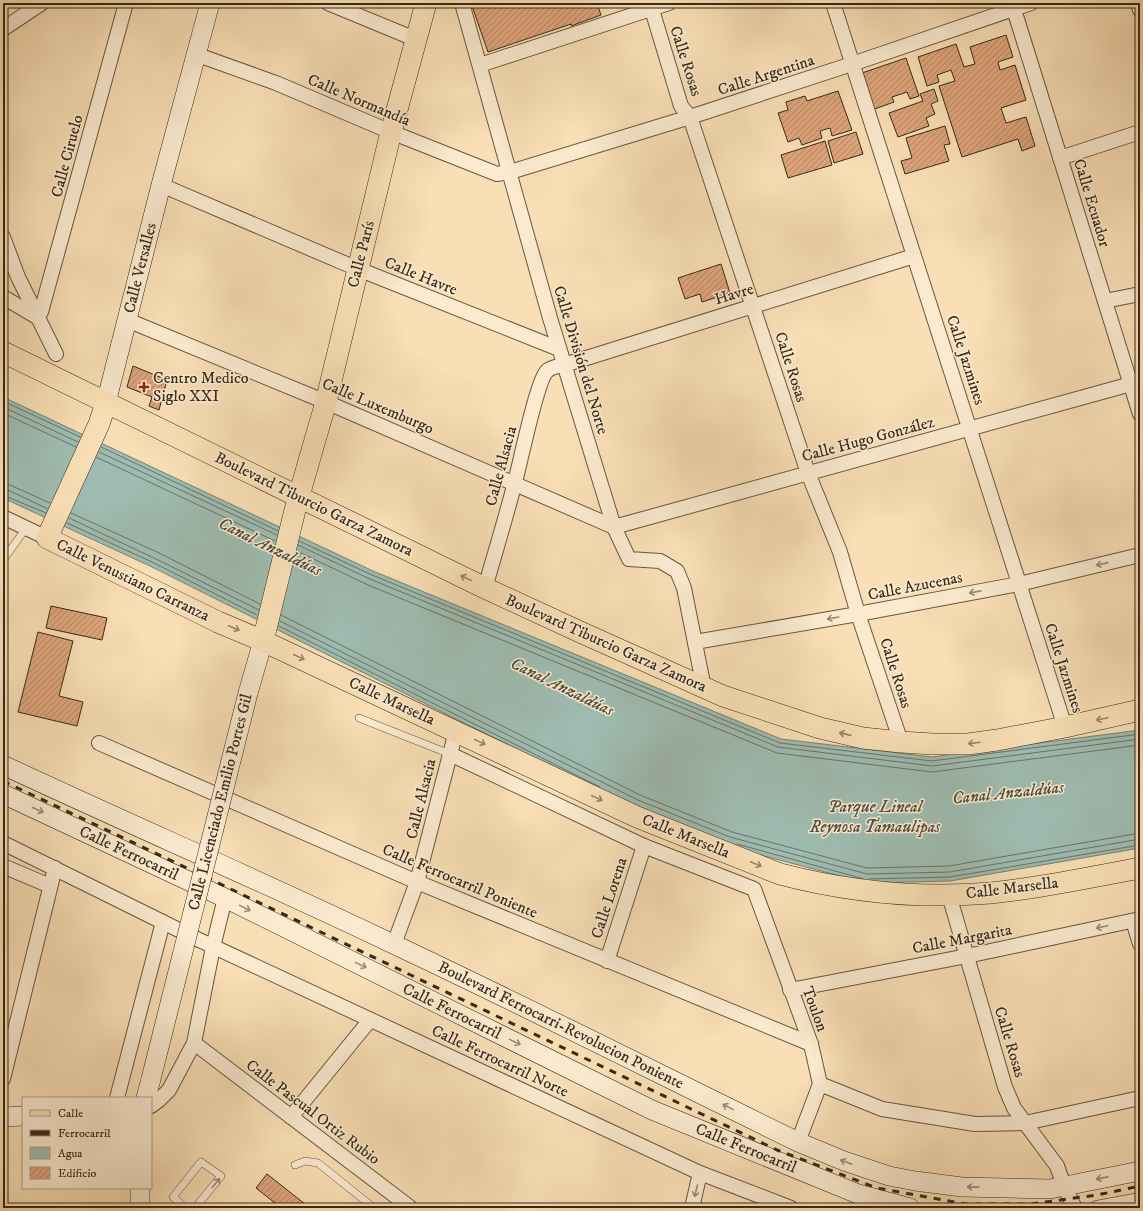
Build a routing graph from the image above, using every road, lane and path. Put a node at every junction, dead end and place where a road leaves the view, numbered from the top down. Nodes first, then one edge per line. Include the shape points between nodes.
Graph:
1 (126, 3) edge
2 (210, 3) edge
3 (328, 3) edge
4 (426, 3) edge
5 (462, 3) edge
6 (669, 3) edge
7 (833, 3) edge
8 (1031, 3) edge
9 (1138, 3) edge
10 (36, 4) edge
11 (651, 6) edge
12 (1012, 6) edge
13 (1140, 10) edge
14 (3, 29) edge
15 (415, 39) junction
16 (195, 54) junction
17 (852, 64) junction
18 (480, 65) junction
19 (690, 117) junction
20 (391, 132) junction
21 (1140, 132) edge
22 (1060, 158) junction
23 (510, 172) junction
24 (161, 185) junction
25 (3, 238) edge
26 (914, 256) junction
27 (358, 270) junction
28 (1140, 294) edge
29 (3, 297) edge
30 (1105, 301) junction
31 (753, 306) junction
32 (38, 317) junction
33 (127, 320) junction
34 (559, 349) junction
35 (3, 352) edge
36 (56, 354) dead end
37 (3, 364) edge
38 (564, 365) junction
39 (1131, 384) junction
40 (326, 402) junction
41 (102, 413) junction
42 (1140, 414) edge
43 (970, 428) junction
44 (808, 473) junction
45 (515, 483) junction
46 (297, 501) junction
47 (3, 517) edge
48 (27, 527) junction
49 (614, 527) junction
50 (50, 532) junction
51 (1140, 555) edge
52 (3, 560) edge
53 (1019, 584) junction
54 (485, 588) junction
55 (858, 614) junction
56 (265, 633) junction
57 (695, 642) junction
58 (704, 688) junction
59 (1140, 710) edge
60 (359, 718) dead end
61 (1065, 727) junction
62 (456, 731) junction
63 (901, 742) junction
64 (99, 743) dead end
65 (450, 754) junction
66 (3, 765) edge
67 (3, 794) edge
68 (3, 842) edge
69 (644, 846) junction
70 (3, 866) edge
71 (55, 868) junction
72 (1140, 868) edge
73 (417, 882) junction
74 (50, 886) junction
75 (949, 895) junction
76 (225, 898) junction
77 (1136, 920) edge
78 (163, 922) junction
79 (394, 944) junction
80 (1140, 944) edge
81 (213, 947) junction
82 (967, 956) junction
83 (607, 960) junction
84 (790, 990) junction
85 (370, 1020) junction
86 (194, 1043) junction
87 (810, 1044) junction
88 (3, 1079) edge
89 (820, 1084) junction
90 (117, 1097) edge
91 (146, 1097) edge
92 (1140, 1098) edge
93 (152, 1105) edge
94 (22, 1116) edge
95 (3, 1117) edge
96 (291, 1117) junction
97 (1025, 1123) junction
98 (798, 1142) junction
99 (295, 1165) dead end
100 (1140, 1171) edge
101 (700, 1173) junction
102 (1064, 1186) junction
103 (140, 1189) edge
104 (1140, 1200) edge
105 (140, 1208) edge
106 (178, 1208) edge
107 (196, 1208) edge
108 (374, 1208) edge
109 (411, 1208) edge
110 (692, 1208) edge
111 (791, 1208) edge
112 (910, 1208) edge
113 (1075, 1208) edge
114 (1097, 1208) edge

1 - 32 street, Calle Ciruelo
2 - 16 street, Calle Versalles
3 - 15 street
4 - 15 main road, Calle París
5 - 18 street, Calle División del Norte
6 - 11 street
7 - 17 street, Calle Jazmines
8 - 12 street, Calle Argentina
9 - 13 street
10 - 14 street
11 - 18 street
11 - 19 street, Calle Rosas via 681,106
12 - 17 street, Calle Argentina
12 - 22 street, Calle Ecuador
15 - 20 main road, Calle París
16 - 20 street, Calle Normandía via 276,83
16 - 24 street, Calle Versalles
17 - 19 street, Calle Argentina
17 - 26 street, Calle Jazmines
18 - 23 street, Calle División del Norte
19 - 23 street, Calle Argentina
19 - 31 street, Calle Rosas
20 - 23 street, Calle Normandía via 497,174
20 - 27 main road, Calle París
21 - 22 street
22 - 30 street, Calle Ecuador
23 - 34 street, Calle División del Norte
24 - 27 street, Calle Havre
24 - 33 street, Calle Versalles
25 - 32 street via 18,277
26 - 31 street, Havre
26 - 43 street, Calle Jazmines
27 - 34 street, Calle Havre
27 - 40 main road, Calle París
28 - 30 street
29 - 32 street
30 - 39 street, Calle Ecuador
31 - 38 street, Havre
31 - 44 street, Calle Rosas
32 - 36 street
33 - 40 street, Calle Luxemburgo
33 - 41 street, Calle Versalles
34 - 38 street, Calle División del Norte
35 - 41 main road via 61,379
37 - 41 main road, Boulevard Tiburcio Garza Zamora
38 - 45 street, Calle Alsacia via 546,372 541,383
38 - 49 street, Calle División del Norte
39 - 42 street, Calle Ecuador
39 - 43 street, Calle Hugo González
40 - 45 street, Calle Luxemburgo
40 - 46 main road, Calle París
41 - 46 main road, Boulevard Tiburcio Garza Zamora
41 - 50 main road, Calle Versalles
43 - 44 street, Calle Hugo González
43 - 53 street, Calle Jazmines
44 - 49 street, Calle Hugo González
44 - 55 street, Calle Rosas via 840,552
45 - 49 street, Calle Luxemburgo
45 - 54 street, Calle Alsacia
54 -> 46 main road, Boulevard Tiburcio Garza Zamora
46 - 56 main road, Calle Licenciado Emilio Portes Gil
47 - 48 street, Calle Venustiano Carranza
48 - 50 street, Calle Venustiano Carranza
48 - 52 lane
49 - 57 street, Calle División del Norte via 629,559 660,561 678,571
50 -> 56 main road, Calle Venustiano Carranza via 218,622
51 -> 53 street, Calle Azucenas
53 -> 55 street, Calle Azucenas
53 - 61 street, Calle Jazmines
54 - 58 main road, Boulevard Tiburcio Garza Zamora
55 -> 57 street, Calle Azucenas
55 - 63 street, Calle Rosas
56 -> 62 main road, Calle Marsella
56 - 91 street, Calle Licenciado Emilio Portes Gil, bridge
57 - 58 street, Calle División del Norte
63 -> 58 main road, Boulevard Tiburcio Garza Zamora via 863,738 820,728
59 -> 61 main road, Boulevard Tiburcio Garza Zamora
60 - 65 lane
61 -> 63 main road, Boulevard Tiburcio Garza Zamora via 968,744
62 - 65 street, Calle Alsacia
62 -> 75 main road, Calle Marsella via 637,817 780,874 802,880 908,895
64 - 73 street, Calle Ferrocarril Poniente
65 - 69 street
65 - 73 street, Calle Alsacia
66 - 79 street, Boulevard Ferrocarri-Revolucion Poniente
67 -> 76 street, Calle Ferrocarril
68 - 71 street
69 - 83 street, Calle Lorena
69 - 84 street, Toulon via 754,889
70 - 74 street
71 - 74 street
71 - 78 street
72 - 75 main road, Calle Marsella via 1019,890
73 - 79 street, Calle Alsacia
73 - 83 street, Calle Ferrocarril Poniente
74 - 88 street
75 - 82 street, Calle Rosas
76 - 81 street
76 -> 112 street, Calle Ferrocarril via 652,1110 858,1194
77 - 80 street
77 -> 82 street, Calle Margarita
78 - 81 street, Calle Ferrocarril Norte
78 - 90 street
98 -> 79 street, Boulevard Ferrocarri-Revolucion Poniente
81 - 85 street, Calle Ferrocarril Norte
81 - 86 street
82 - 84 street, Calle Margarita
82 - 97 street, Calle Rosas via 1005,1087 1014,1108
83 - 87 street, Calle Ferrocarril Poniente
84 - 87 street, Toulon
85 - 96 street
85 - 101 street, Calle Ferrocarril Norte
86 - 93 street via 169,1090
86 - 96 street, Calle Pascual Ortiz Rubio
87 - 89 street, Toulon
89 - 97 street via 882,1109 975,1124
89 - 98 street
92 - 97 street
94 - 95 street
96 - 109 street, Calle Pascual Ortiz Rubio
97 - 102 street, Calle Rosas via 1057,1166
102 -> 98 street, Boulevard Ferrocarri-Revolucion Poniente via 962,1187 915,1181 866,1169
99 - 108 lane via 305,1161 318,1162
100 -> 102 street, Boulevard Ferrocarri-Revolucion Poniente
101 -> 110 street
101 - 111 street, Calle Ferrocarril Norte
102 - 113 street, Calle Rosas
103 - 105 street
104 - 114 street
107 -> 106 lane via 221,1176 201,1162 173,1197 182,1204

